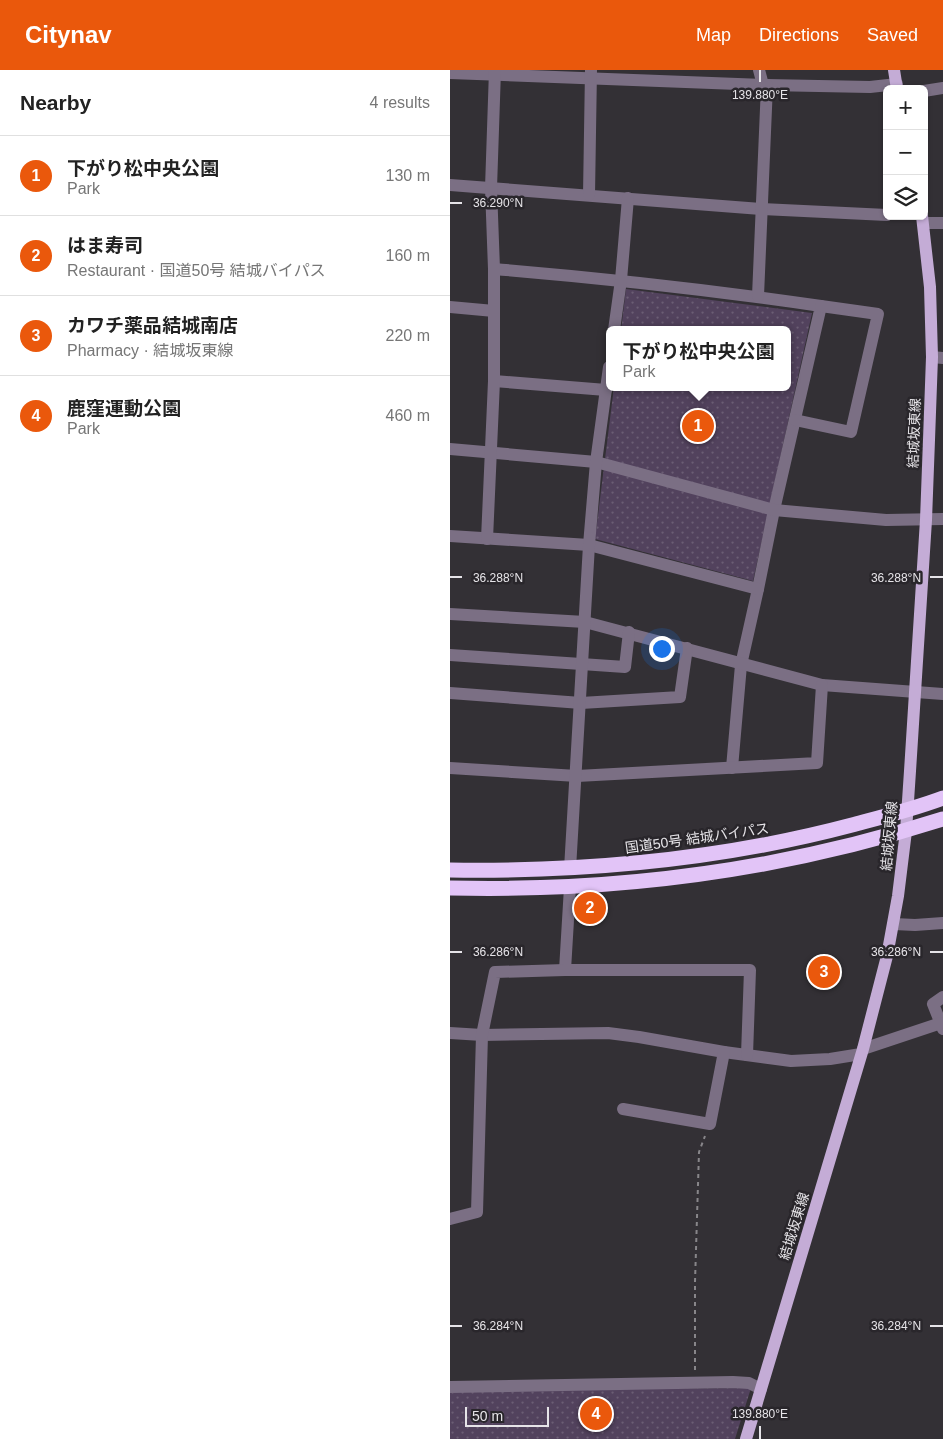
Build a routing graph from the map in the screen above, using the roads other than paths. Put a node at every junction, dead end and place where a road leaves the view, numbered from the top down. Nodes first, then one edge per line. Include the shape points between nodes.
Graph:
1 (760, 70) edge
2 (894, 70) edge
3 (495, 72) edge
4 (450, 73) edge
5 (592, 74) edge
6 (667, 75) edge
7 (765, 85) junction
8 (897, 85) edge
9 (883, 87) edge
10 (943, 88) edge
11 (928, 90) edge
12 (450, 185) edge
13 (491, 188) junction
14 (589, 195) junction
15 (628, 198) junction
16 (762, 209) junction
17 (883, 215) edge
18 (921, 220) edge
19 (928, 220) edge
20 (943, 223) edge
21 (494, 269) junction
22 (621, 280) junction
23 (758, 296) junction
24 (821, 306) junction
25 (450, 308) edge
26 (494, 311) junction
27 (615, 326) edge
28 (937, 358) edge
29 (494, 381) junction
30 (606, 390) joint
31 (794, 420) junction
32 (450, 449) edge
33 (491, 452) junction
34 (596, 462) junction
35 (774, 510) junction
36 (943, 519) edge
37 (926, 520) junction
38 (450, 536) edge
39 (487, 539) junction
40 (590, 545) junction
41 (758, 589) junction
42 (450, 614) edge
43 (585, 622) junction
44 (629, 632) junction
45 (687, 648) junction
46 (450, 655) edge
47 (583, 663) junction
48 (741, 665) junction
49 (822, 685) junction
50 (915, 691) junction
51 (450, 693) edge
52 (943, 694) edge
53 (580, 703) junction
54 (450, 768) edge
55 (732, 768) junction
56 (577, 776) junction
57 (943, 798) edge
58 (907, 810) junction
59 (943, 819) edge
60 (906, 831) junction
61 (570, 869) junction
62 (450, 870) edge
63 (570, 887) junction
64 (450, 888) edge
65 (943, 923) edge
66 (894, 924) junction
67 (565, 970) junction
68 (943, 997) edge
69 (942, 1026) edge
70 (450, 1033) edge
71 (482, 1035) junction
72 (862, 1051) junction
73 (724, 1052) junction
74 (747, 1055) junction
75 (623, 1109) dead end
76 (450, 1219) edge
77 (450, 1386) edge
78 (761, 1388) junction
79 (746, 1439) edge

1 - 7 street
2 - 8 main road
3 - 4 street
3 - 5 street
3 - 13 street
5 - 6 street
5 - 14 street
6 - 7 street
7 - 9 street
7 - 16 street
10 - 11 street
12 - 13 street
13 - 14 street
13 - 21 street
14 - 15 street
15 - 16 street
15 - 22 street
16 - 17 street
16 - 23 street
18 - 28 main road, 結城坂東線
19 - 20 street
21 - 22 street
21 - 26 street
22 - 23 street
22 - 27 street
23 - 24 street
24 - 31 street
24 - 31 street via 878,314 851,432
25 - 26 street
26 - 29 street
28 - 37 main road, 結城坂東線
29 - 30 street
29 - 33 street
30 - 34 street
31 - 35 street
32 - 33 street
33 - 34 street
33 - 39 street
34 - 35 street
34 - 40 street
35 - 37 street via 886,520
35 - 41 street
36 - 37 street
37 - 50 main road, 結城坂東線
38 - 39 street
39 - 40 street
40 - 41 street
40 - 43 street
41 - 48 street
42 - 43 street
43 - 44 street
43 - 47 street
44 - 45 street
44 - 47 street via 625,667
45 - 48 street
45 - 53 street via 680,697
46 - 47 street
47 - 53 street
48 - 49 street
48 - 55 street
49 - 50 street
49 - 55 street via 817,764
50 - 52 street
50 - 58 main road, 結城坂東線
51 - 53 street
53 - 56 street
54 - 56 street
55 - 56 street
56 - 61 street
57 - 58 highway, 国道50号 結城バイパス
58 - 60 main road, 結城坂東線
58 - 61 highway, 国道50号 結城バイパス via 818,834 730,852
59 - 60 highway
60 - 63 highway via 734,870
60 - 66 main road, 結城坂東線
61 - 62 highway, 国道50号 結城バイパス
63 - 64 highway
63 - 67 street
65 - 66 street
66 - 72 main road, 結城坂東線
67 - 71 street via 495,972
67 - 74 street via 750,970
68 - 69 street via 933,1004
69 - 72 street
70 - 71 street
71 - 73 street via 608,1033
71 - 76 street via 477,1212
72 - 74 street via 836,1058 791,1061
72 - 78 main road, 結城坂東線
73 - 74 street
73 - 75 street via 710,1124
77 - 78 street via 741,1382
78 - 79 main road, 結城坂東線

